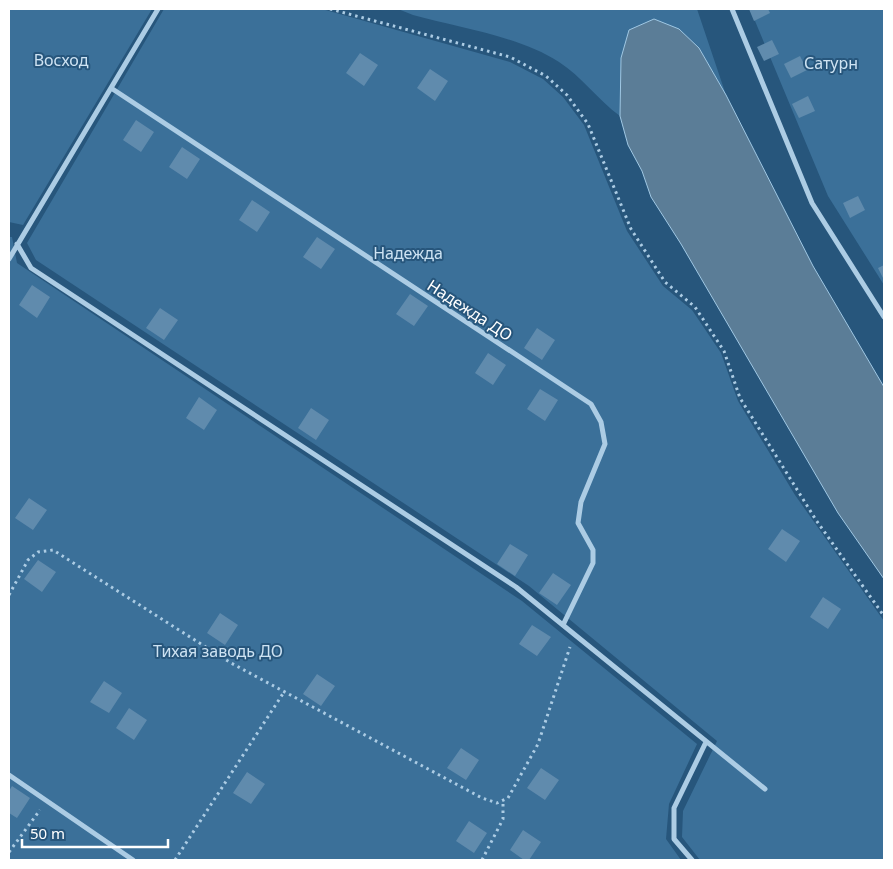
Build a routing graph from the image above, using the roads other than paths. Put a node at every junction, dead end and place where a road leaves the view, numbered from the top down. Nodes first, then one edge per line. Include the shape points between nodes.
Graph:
1 (158, 9) edge
2 (732, 9) edge
3 (111, 88) junction
4 (17, 244) junction
5 (9, 259) edge
6 (884, 318) edge
7 (563, 625) junction
8 (706, 742) junction
9 (9, 775) edge
10 (765, 789) dead end
11 (133, 860) edge
12 (692, 860) edge

1 - 3 street
2 - 6 street via 812,203
3 - 4 street
3 - 7 street, Надежда ДО via 591,404 601,422 605,444 581,502 578,523 593,550 593,563
4 - 5 street
4 - 7 street via 31,268 516,587
7 - 8 street
8 - 10 street
8 - 12 street via 674,808 674,838
9 - 11 street

